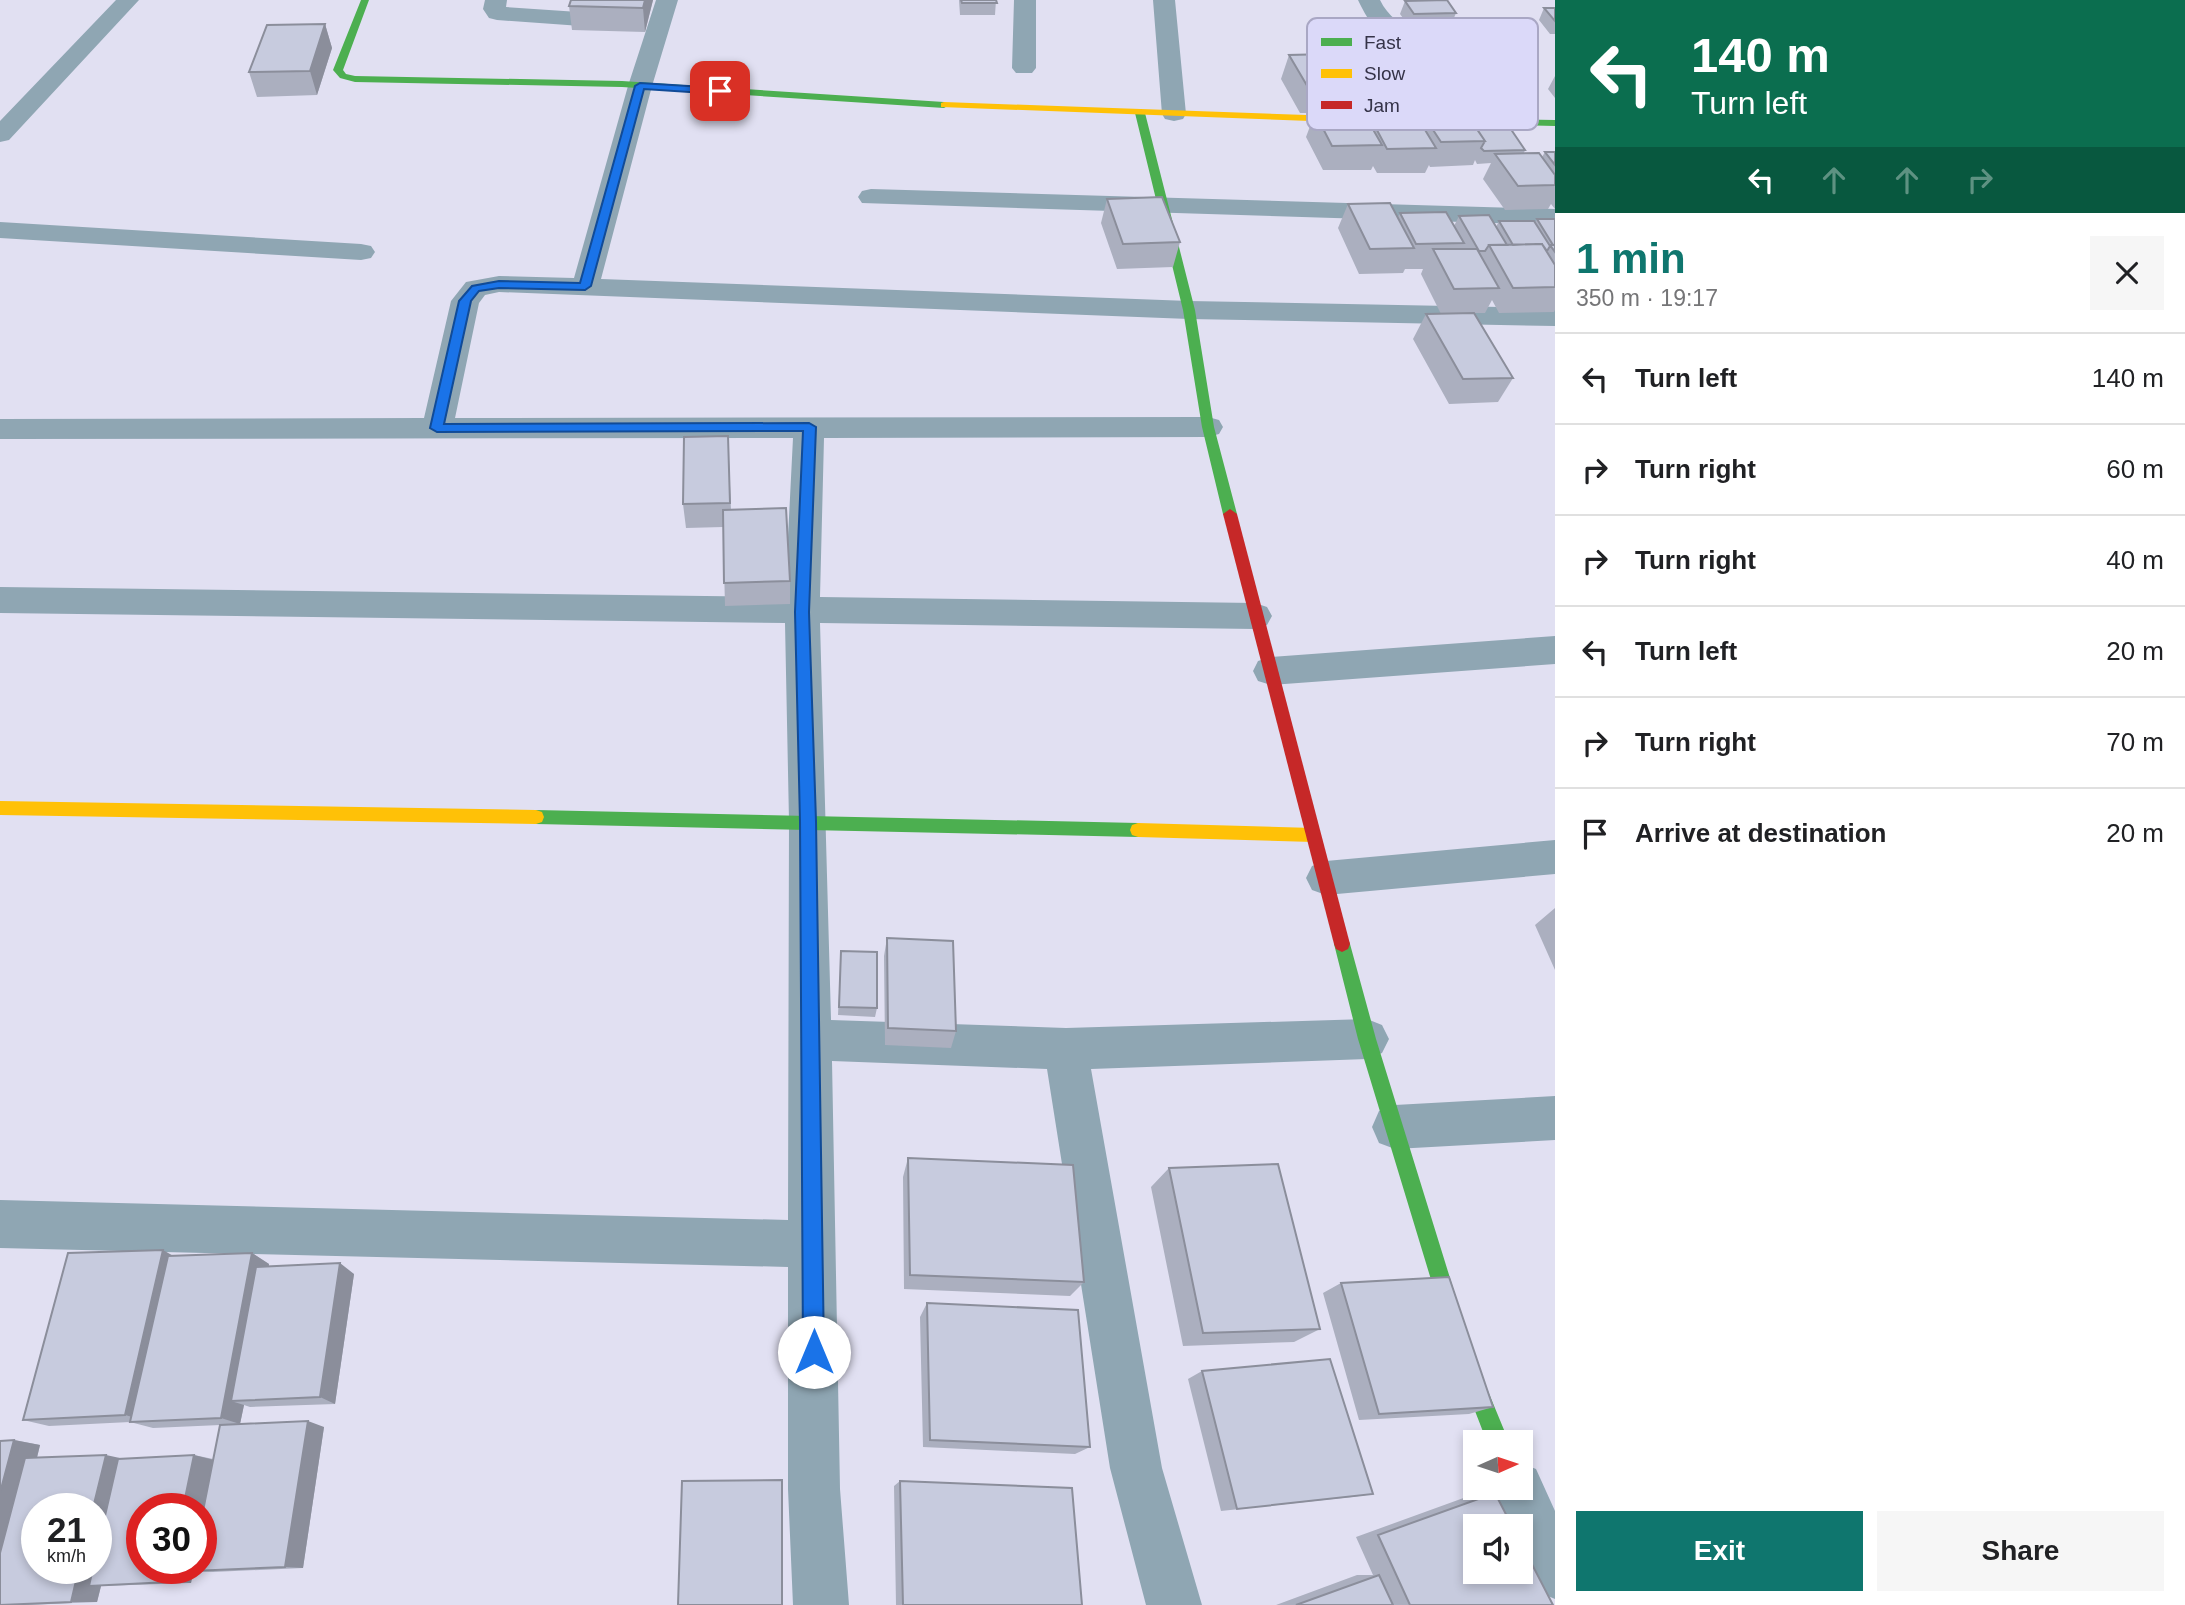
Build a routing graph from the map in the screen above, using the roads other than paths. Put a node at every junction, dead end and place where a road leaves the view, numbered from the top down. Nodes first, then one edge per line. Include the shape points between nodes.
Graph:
1 (128, 0) edge
2 (365, 0) edge
3 (496, 0) edge
4 (667, 0) edge
5 (1025, 0) edge
6 (1164, 0) edge
7 (1369, 0) edge
8 (1377, 18) edge
9 (659, 25) junction
10 (1024, 68) dead end
11 (640, 86) junction
12 (1140, 113) junction
13 (1174, 114) junction
14 (1307, 118) edge
15 (0, 135) edge
16 (871, 197) dead end
17 (1162, 204) junction
18 (1555, 217) edge
19 (0, 230) edge
20 (361, 252) dead end
21 (585, 286) junction
22 (1189, 310) junction
23 (1555, 317) edge
24 (1208, 426) junction
25 (809, 427) junction
26 (437, 428) junction
27 (0, 429) edge
28 (0, 600) edge
29 (802, 612) junction
30 (1255, 616) junction
31 (1555, 650) edge
32 (1271, 671) junction
33 (0, 808) edge
34 (808, 821) junction
35 (1313, 835) junction
36 (1555, 857) edge
37 (1326, 878) junction
38 (1367, 1039) junction
39 (811, 1040) junction
40 (1066, 1049) junction
41 (1555, 1118) edge
42 (1395, 1127) junction
43 (0, 1224) edge
44 (813, 1244) junction
45 (1493, 1430) edge
46 (1522, 1500) edge
47 (1555, 1572) edge
48 (821, 1605) edge
49 (1174, 1605) edge

1 - 15 street
2 - 11 street via 338,70 343,76
3 - 9 street via 494,9 507,15
4 - 9 street
5 - 10 street
6 - 13 street
7 - 8 street
9 - 11 street
11 - 12 street
11 - 21 street
12 - 13 street
12 - 17 street
13 - 14 street
16 - 17 street
17 - 18 street
17 - 22 street
19 - 20 street
21 - 22 street
21 - 26 street via 499,284 476,288 465,301
22 - 23 street
22 - 24 street
24 - 25 street
24 - 30 street
25 - 26 street
25 - 29 street
26 - 27 street
28 - 29 street
29 - 30 street
29 - 34 street
30 - 32 street
31 - 32 street
32 - 35 street
33 - 34 street
34 - 35 street
34 - 39 street
35 - 37 street
36 - 37 street
37 - 38 street
38 - 40 street
38 - 42 street
39 - 40 street
39 - 44 street
40 - 49 street via 1136,1468
41 - 42 street
42 - 45 street via 1466,1362
43 - 44 street
44 - 48 street via 814,1489
46 - 47 street

